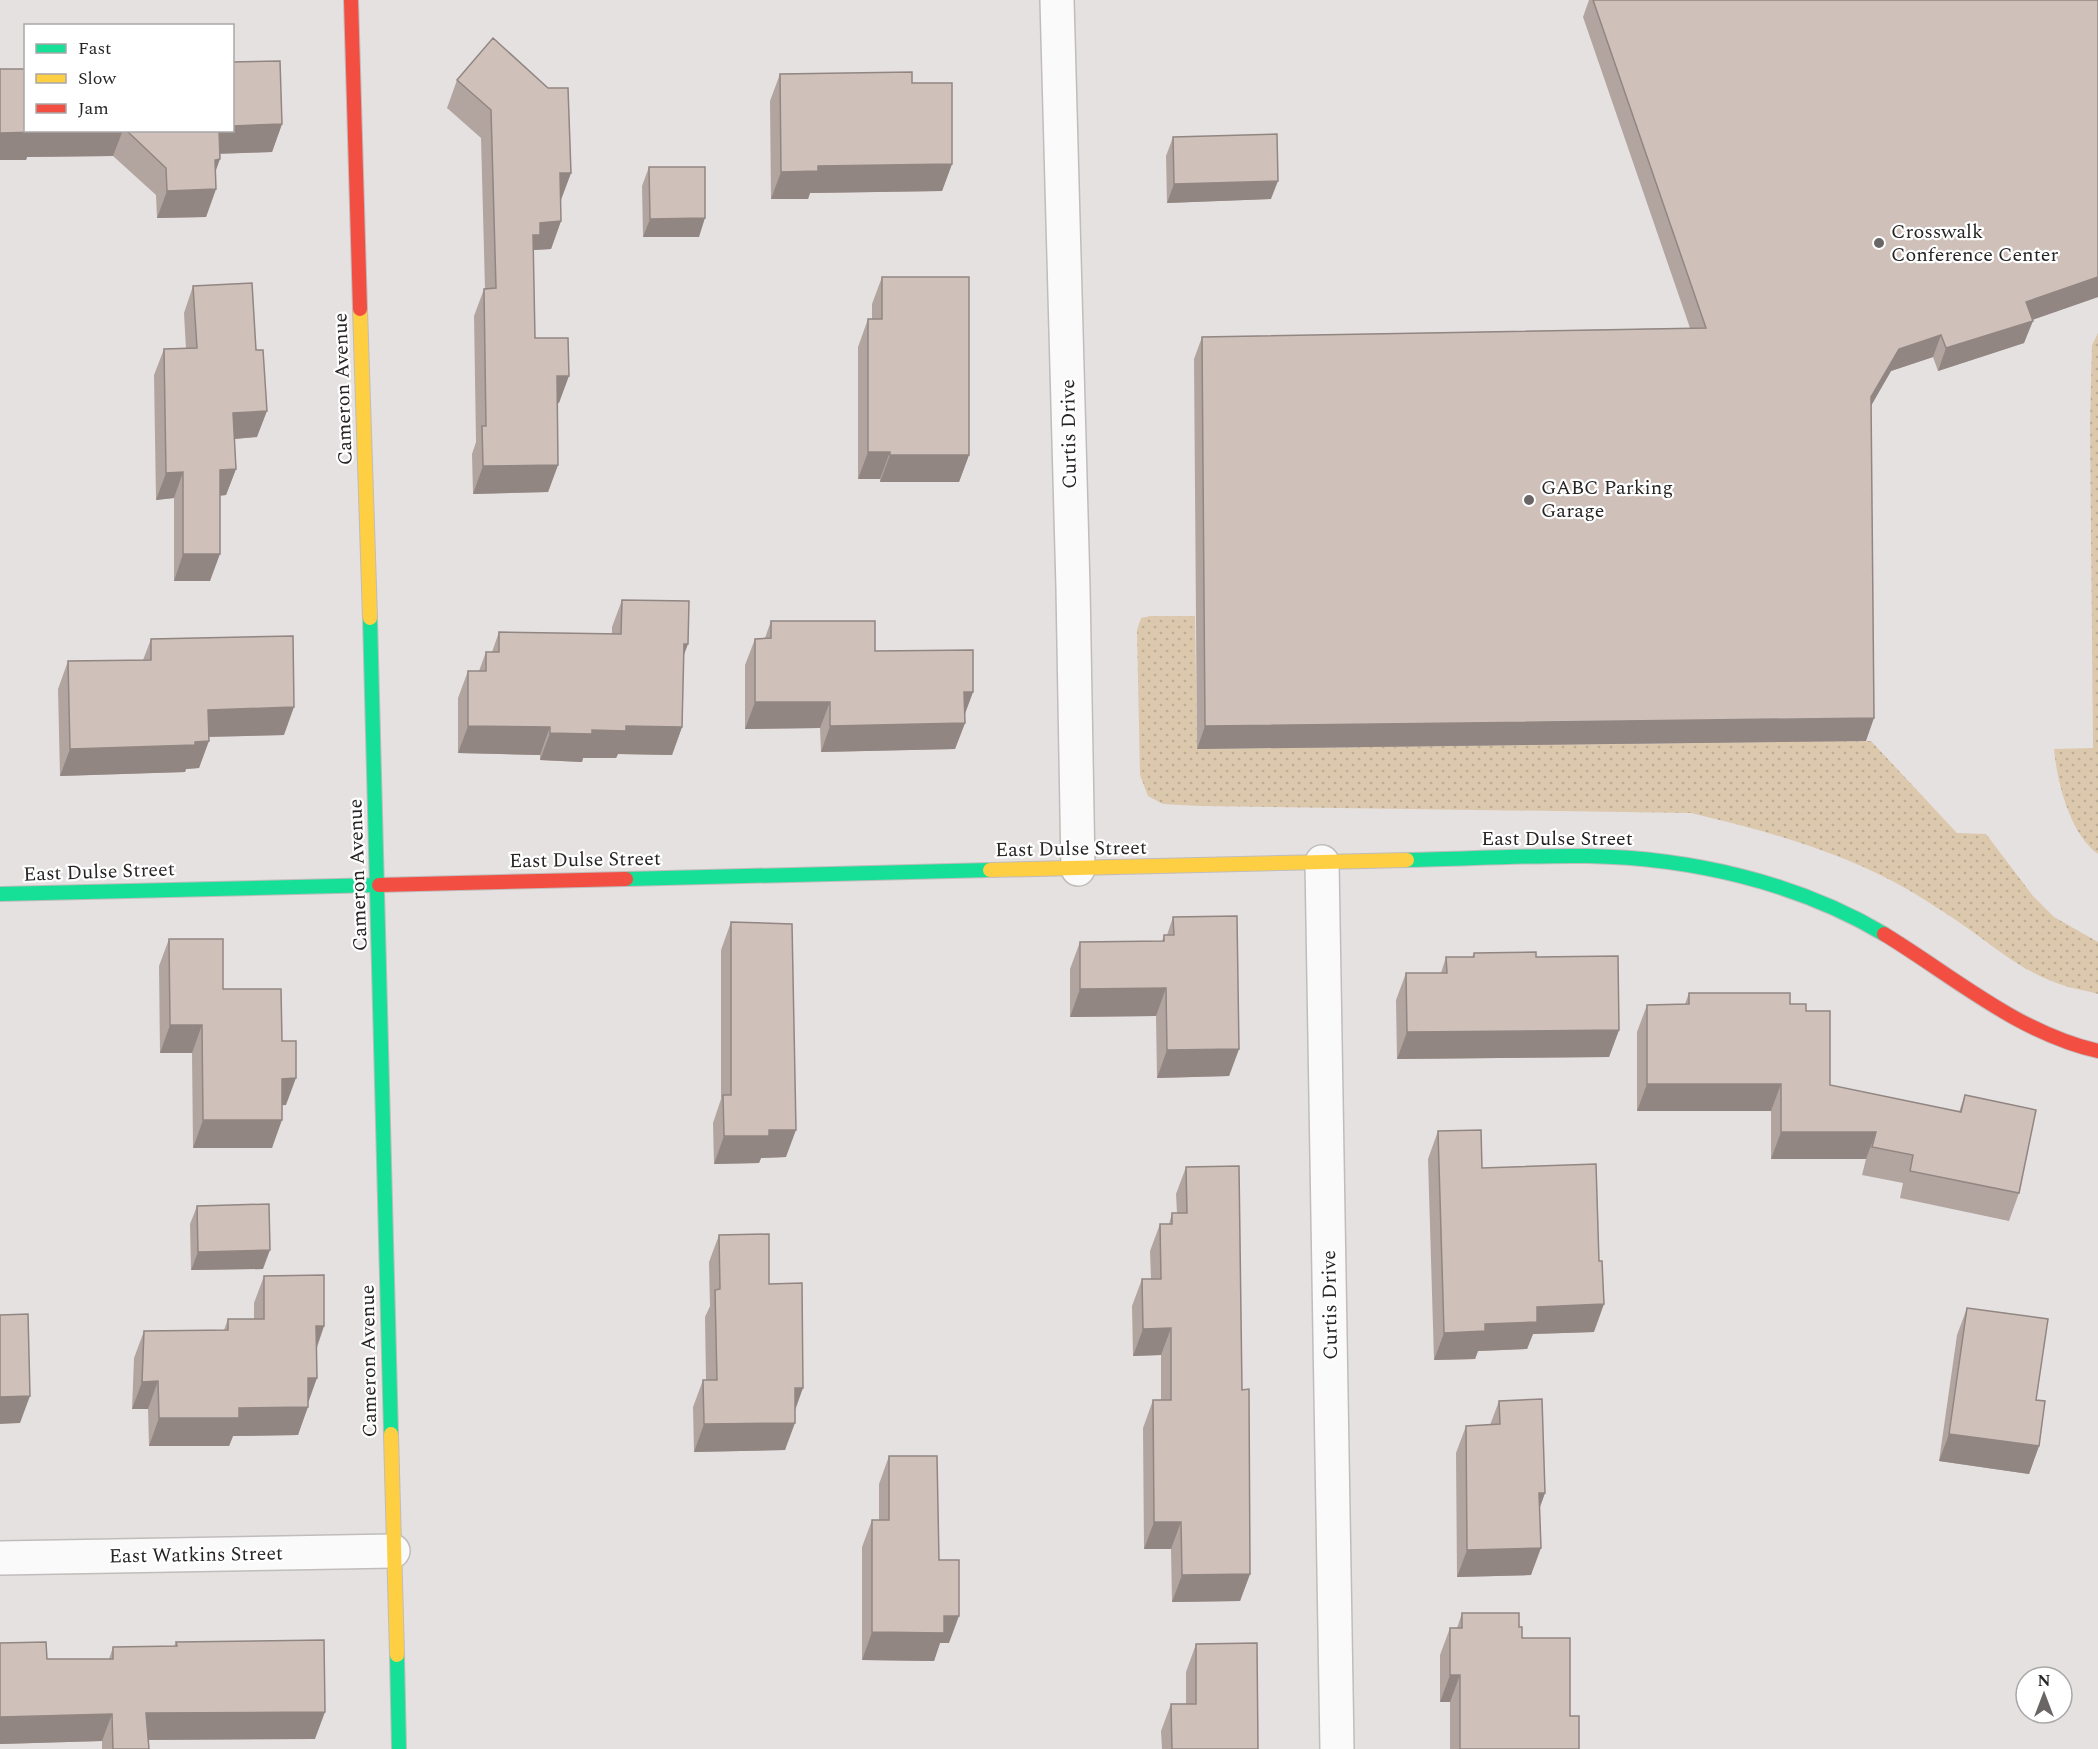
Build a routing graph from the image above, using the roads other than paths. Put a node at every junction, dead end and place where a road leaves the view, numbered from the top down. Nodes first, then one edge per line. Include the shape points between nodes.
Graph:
1 (351, 0) edge
2 (1057, 0) edge
3 (1322, 862) junction
4 (1078, 868) junction
5 (378, 884) junction
6 (0, 894) edge
7 (2098, 1051) edge
8 (393, 1551) junction
9 (0, 1558) edge
10 (399, 1749) edge
11 (1337, 1749) edge

1 - 5 street, Cameron Avenue
2 - 4 street, Curtis Drive
3 - 4 street, East Dulse Street
3 - 7 street, East Dulse Street via 1590,856 1681,863 1719,871 1800,893 1848,913 2036,1031
3 - 11 street, Curtis Drive
4 - 5 street, East Dulse Street
5 - 6 street, East Dulse Street
5 - 8 street, Cameron Avenue
8 - 9 street, East Watkins Street
8 - 10 street, Cameron Avenue

